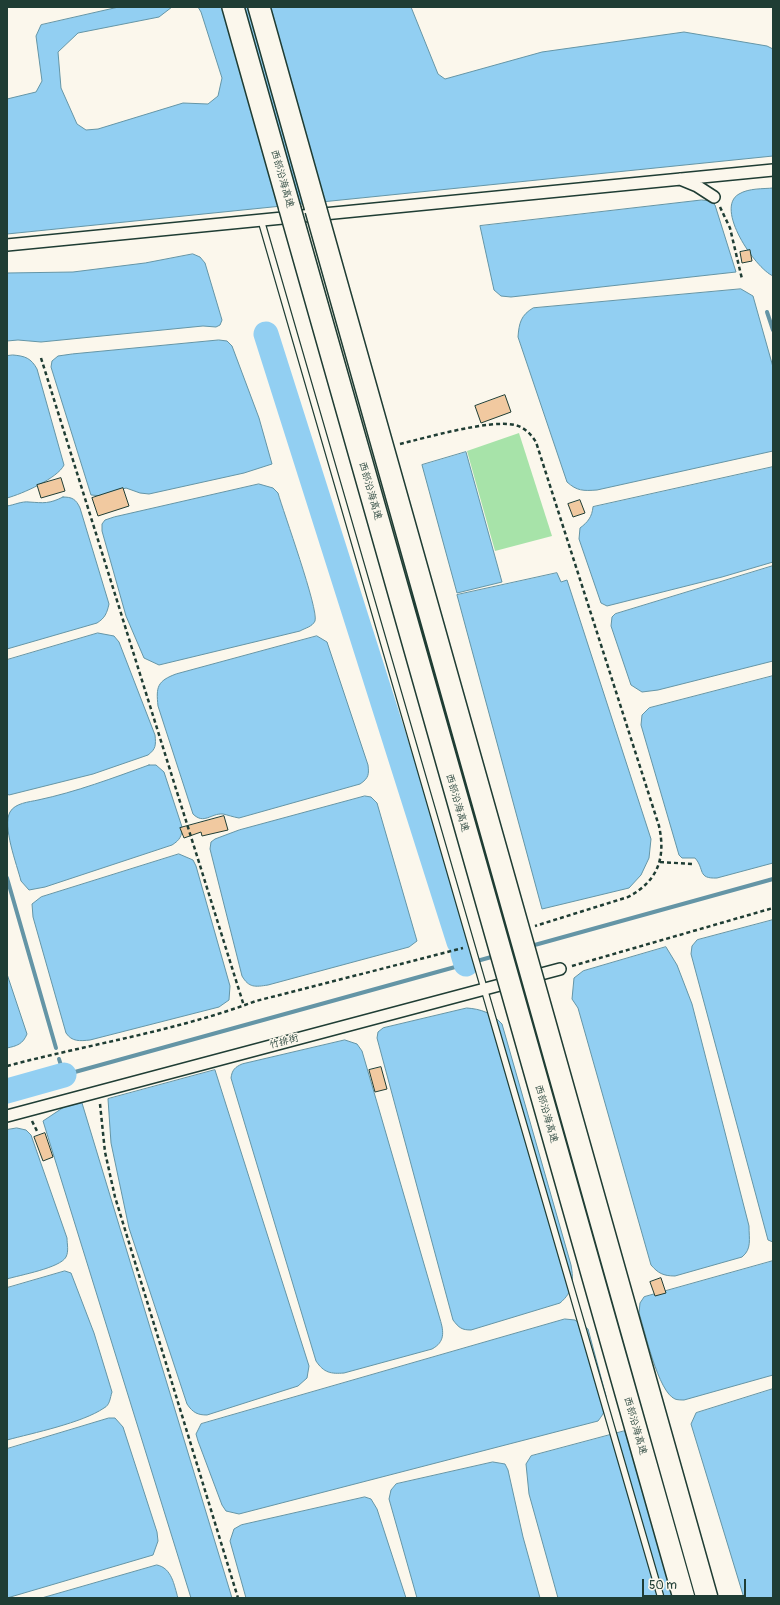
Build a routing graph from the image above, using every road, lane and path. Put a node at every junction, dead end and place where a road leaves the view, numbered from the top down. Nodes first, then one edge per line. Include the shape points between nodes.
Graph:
1 (233, 7) edge
2 (258, 7) edge
3 (773, 170) edge
4 (676, 178) junction
5 (714, 197) joint
6 (260, 220) junction
7 (7, 245) edge
8 (742, 279) dead end
9 (41, 358) dead end
10 (660, 862) dead end
11 (692, 864) dead end
12 (773, 908) edge
13 (560, 970) joint
14 (484, 990) junction
15 (244, 1006) dead end
16 (98, 1091) junction
17 (7, 1116) edge
18 (238, 1598) edge
19 (661, 1598) edge
20 (684, 1598) edge
21 (707, 1598) edge

1 - 20 highway, 西部沿海高速, bridge
2 - 21 highway, bridge
3 - 4 street
4 - 5 street via 697,186
4 - 6 street
5 - 8 path via 730,228
6 - 7 street
6 - 14 lane
9 - 15 path
10 - 11 path
12 - 13 path
13 - 14 street, 竹排街
14 - 16 street, 竹排街
14 - 19 lane
16 - 17 street, 竹排街
16 - 18 path via 105,1152 115,1197

